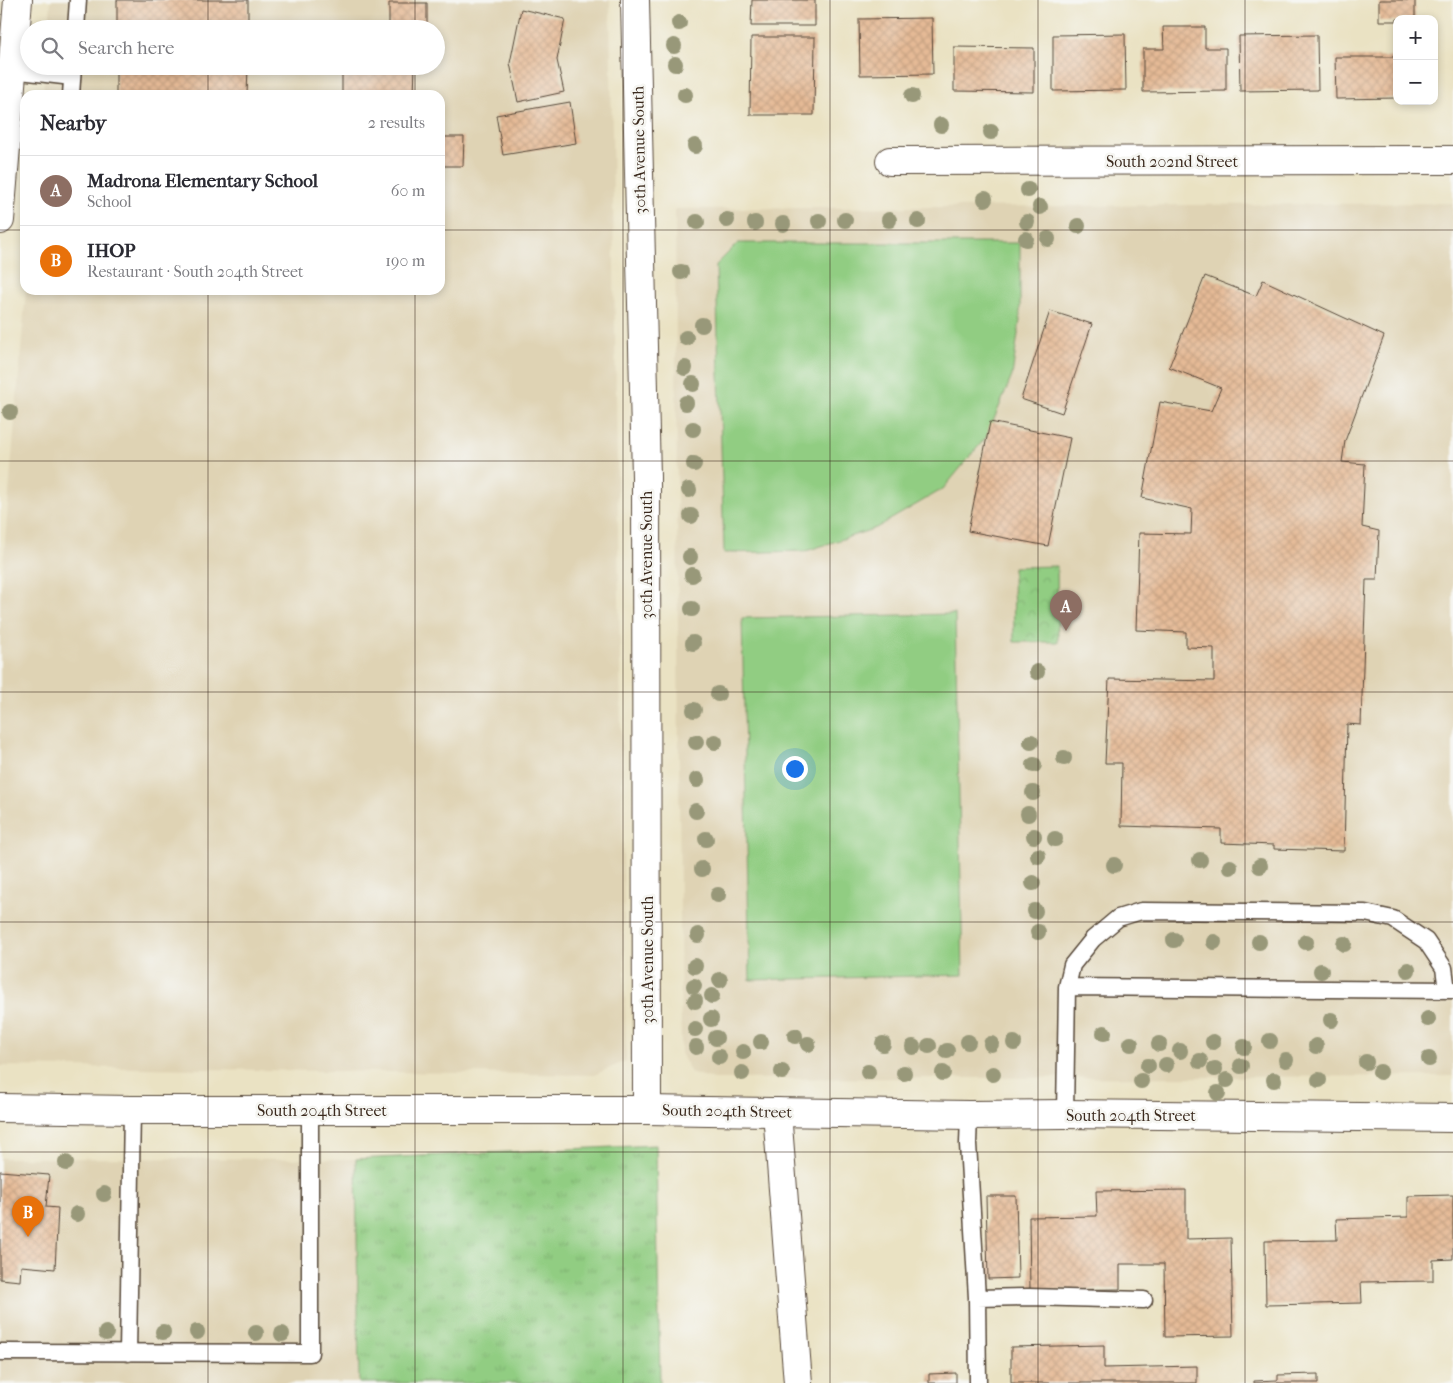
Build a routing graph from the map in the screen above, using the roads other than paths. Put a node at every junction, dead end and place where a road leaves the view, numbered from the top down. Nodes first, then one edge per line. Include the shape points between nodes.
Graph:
1 (18, 0) edge
2 (78, 0) edge
3 (635, 0) edge
4 (77, 20) edge
5 (12, 70) junction
6 (20, 70) edge
7 (73, 75) edge
8 (71, 90) edge
9 (1453, 160) edge
10 (890, 161) dead end
11 (0, 220) edge
12 (1066, 987) junction
13 (1450, 990) edge
14 (0, 1108) edge
15 (132, 1110) junction
16 (310, 1110) junction
17 (647, 1110) junction
18 (777, 1112) junction
19 (1065, 1114) junction
20 (969, 1116) junction
21 (1453, 1118) edge
22 (976, 1298) junction
23 (1144, 1300) dead end
24 (0, 1352) edge
25 (128, 1353) junction
26 (798, 1383) edge
27 (978, 1383) edge

1 - 5 street
2 - 4 lane
3 - 17 street, 30th Avenue South via 646,478
5 - 6 lane
5 - 11 street
7 - 8 lane
9 - 10 street, South 202nd Street
12 - 13 lane
12 - 13 lane via 1072,965 1093,939 1118,918 1141,911 1365,914 1394,919 1426,941 1444,968
12 - 19 lane
14 - 15 street, South 204th Street
15 - 16 street, South 204th Street
15 - 25 lane
16 - 17 street, South 204th Street
16 - 25 lane via 310,1353
17 - 18 street, South 204th Street
18 - 20 street, South 204th Street
18 - 26 street
19 - 20 street, South 204th Street
19 - 21 street, South 204th Street
20 - 22 lane
22 - 23 lane
22 - 27 lane
24 - 25 lane

